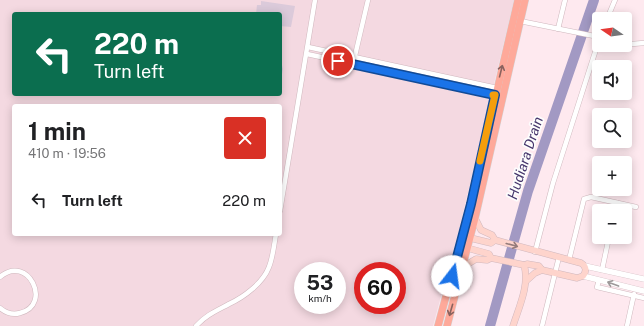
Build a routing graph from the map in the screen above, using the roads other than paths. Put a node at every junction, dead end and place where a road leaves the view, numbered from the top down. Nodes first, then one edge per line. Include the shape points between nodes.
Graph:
1 (315, 0) edge
2 (368, 0) edge
3 (518, 0) edge
4 (525, 0) edge
5 (566, 0) edge
6 (615, 0) edge
7 (610, 12) edge
8 (520, 21) junction
9 (561, 30) junction
10 (592, 37) edge
11 (644, 42) edge
12 (632, 43) edge
13 (308, 47) junction
14 (595, 52) edge
15 (307, 54) junction
16 (355, 58) junction
17 (354, 64) junction
18 (496, 92) junction
19 (282, 199) edge
20 (617, 203) joint
21 (636, 207) dead end
22 (475, 218) junction
23 (276, 236) edge
24 (462, 236) junction
25 (470, 238) junction
26 (495, 240) junction
27 (608, 244) edge
28 (460, 246) junction
29 (468, 248) junction
30 (534, 251) junction
31 (559, 257) junction
32 (491, 258) junction
33 (569, 260) junction
34 (523, 265) junction
35 (534, 265) junction
36 (585, 266) junction
37 (463, 267) junction
38 (542, 270) junction
39 (602, 270) junction
40 (555, 272) junction
41 (583, 276) junction
42 (0, 278) edge
43 (644, 279) edge
44 (526, 281) junction
45 (644, 292) edge
46 (635, 293) junction
47 (644, 298) edge
48 (1, 311) edge
49 (196, 326) edge
50 (438, 326) edge
51 (447, 326) edge
52 (513, 326) edge
53 (542, 326) edge
54 (627, 326) edge

1 - 13 street
2 - 16 street
18 -> 3 main road
4 - 8 main road
5 - 9 street
6 - 7 street
8 - 9 street
8 - 22 main road
9 - 10 street
11 - 12 street
13 - 15 street
13 - 16 street
14 - 30 street
15 - 17 street
15 - 19 street
16 - 17 street
16 - 18 street
17 - 18 street
18 - 24 main road
20 - 21 street
20 - 33 street via 591,197 584,200
22 - 25 main road
22 - 26 main road via 481,230 492,235
23 - 49 street via 269,267 262,279 252,289 205,317
24 - 25 main road
24 - 28 main road
25 - 26 main road via 491,243
25 - 29 main road
26 -> 30 main road
27 - 39 street
28 - 29 main road
28 - 50 main road
29 - 32 main road via 489,254
29 - 37 main road
30 - 31 main road
30 - 35 main road
31 - 33 main road
31 - 40 street
32 - 34 main road
32 - 37 main road via 476,259
33 - 36 main road
34 - 35 main road
34 - 44 main road via 527,272
35 - 38 main road
36 - 39 street
36 - 41 main road
37 -> 51 main road
38 - 40 main road
38 - 44 main road
39 - 43 street
40 - 41 main road via 577,278
40 - 53 street
41 - 46 street
42 - 48 street via 8,272 20,272 30,278 36,289 34,301 27,310 16,314
44 - 52 main road
45 - 46 street
46 - 47 street
46 - 54 street

